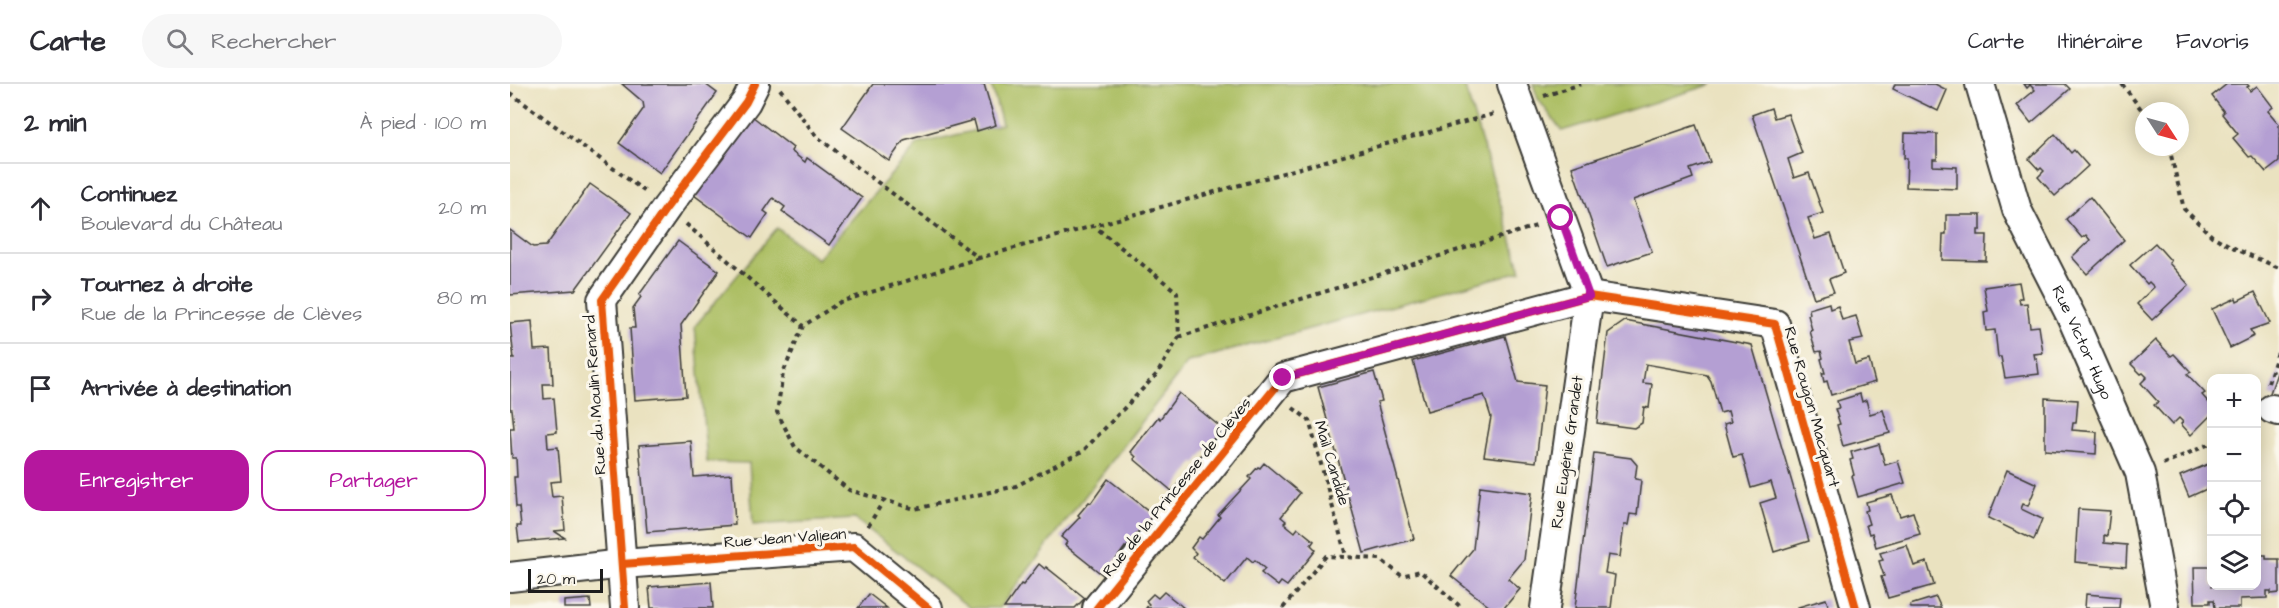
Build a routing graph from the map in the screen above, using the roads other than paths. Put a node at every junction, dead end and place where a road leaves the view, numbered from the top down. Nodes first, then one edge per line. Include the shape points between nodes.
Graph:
1 (755, 84) edge
2 (1980, 84) edge
3 (1523, 96) edge
4 (1589, 296) junction
5 (622, 564) junction
6 (510, 577) edge
7 (625, 608) edge
8 (928, 608) edge
9 (1097, 608) edge
10 (1545, 608) edge
11 (1857, 608) edge
12 (2165, 608) edge

1 - 5 street, Rue du Moulin Renard via 746,102 602,300
2 - 12 street, Rue Victor Hugo via 2017,210 2072,318 2140,473
3 - 4 street
4 - 9 street, Rue de la Princesse de Clèves via 1283,378
4 - 10 street, Rue Eugénie Grandet
4 - 11 street, Rue Rougon Macquart via 1775,324
5 - 6 street, Rue Jean Valjean
5 - 7 street, Rue du Moulin Renard
5 - 8 street, Rue Jean Valjean via 854,547

